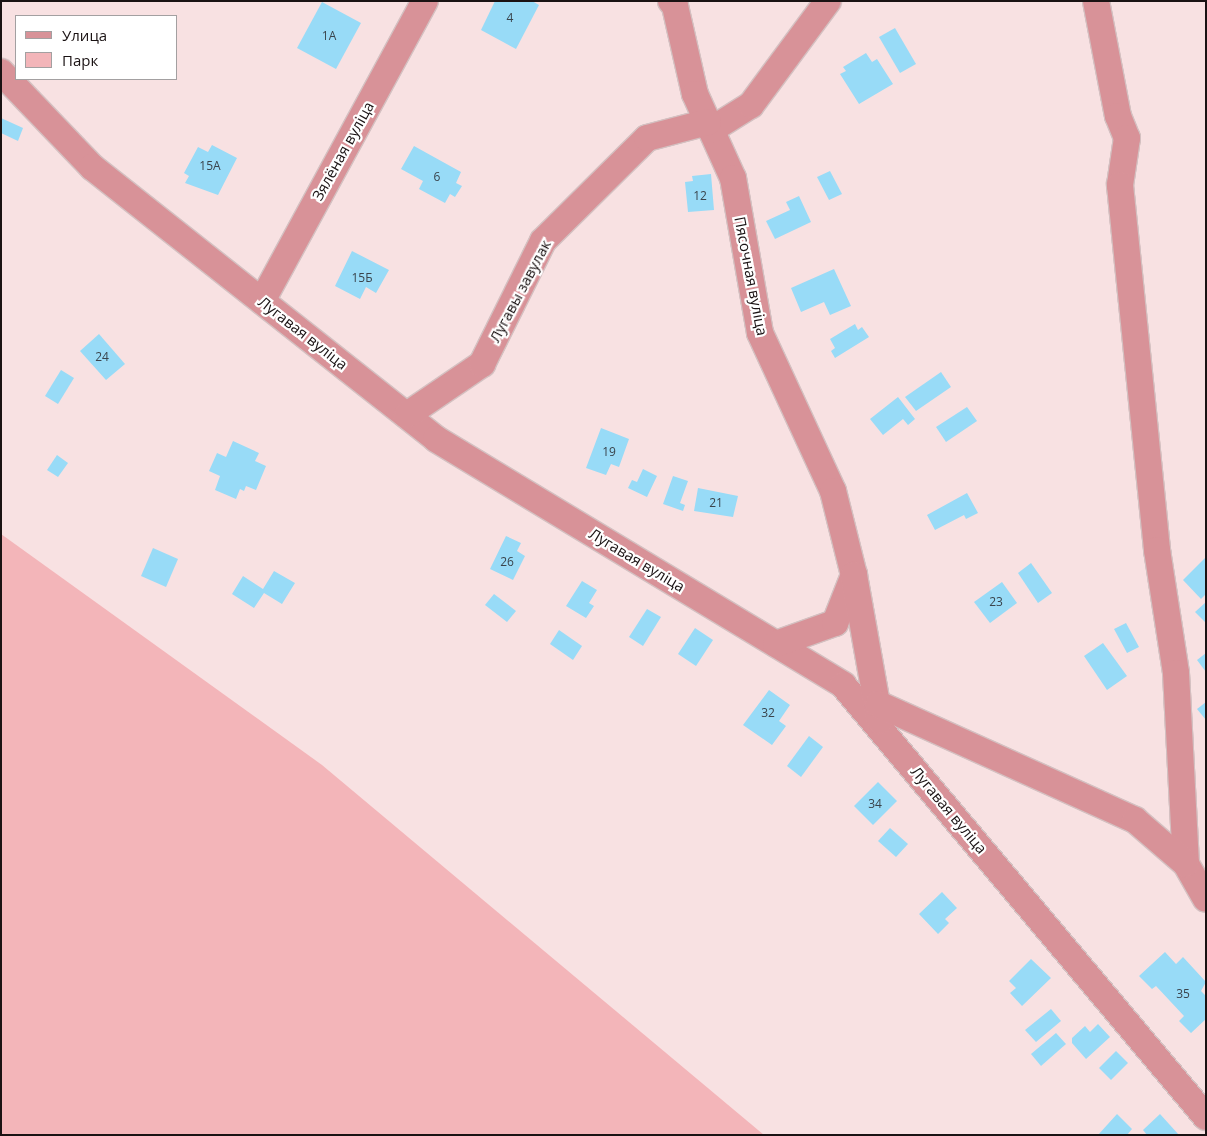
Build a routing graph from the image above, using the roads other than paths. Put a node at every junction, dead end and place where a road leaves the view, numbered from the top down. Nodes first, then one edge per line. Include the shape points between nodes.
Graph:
1 (425, 1) edge
2 (671, 1) edge
3 (828, 1) edge
4 (1096, 1) edge
5 (1, 72) edge
6 (710, 126) junction
7 (262, 301) junction
8 (407, 415) junction
9 (854, 575) junction
10 (776, 644) junction
11 (878, 704) junction
12 (882, 731) junction
13 (1186, 864) junction
14 (1206, 899) edge
15 (1206, 1117) edge

1 - 7 street, Зялёная вуліца
2 - 6 street, Пясочная вуліца via 695,94
3 - 6 street, Лугавы завулак via 750,105
4 - 13 street via 1118,116 1127,138 1120,185 1157,550 1176,673
5 - 7 street, Лугавая вуліца via 92,167
6 - 8 street, Лугавы завулак via 647,138 543,241 482,364
6 - 9 street, Пясочная вуліца via 733,178 760,333 833,491
7 - 8 street, Лугавая вуліца
8 - 10 street, Лугавая вуліца via 436,438
9 - 10 street via 835,623
9 - 11 street, Пясочная вуліца
10 - 12 street, Лугавая вуліца via 842,685
11 - 12 street, Пясочная вуліца
11 - 13 street via 1135,820
12 - 15 street, Лугавая вуліца
13 - 14 street

